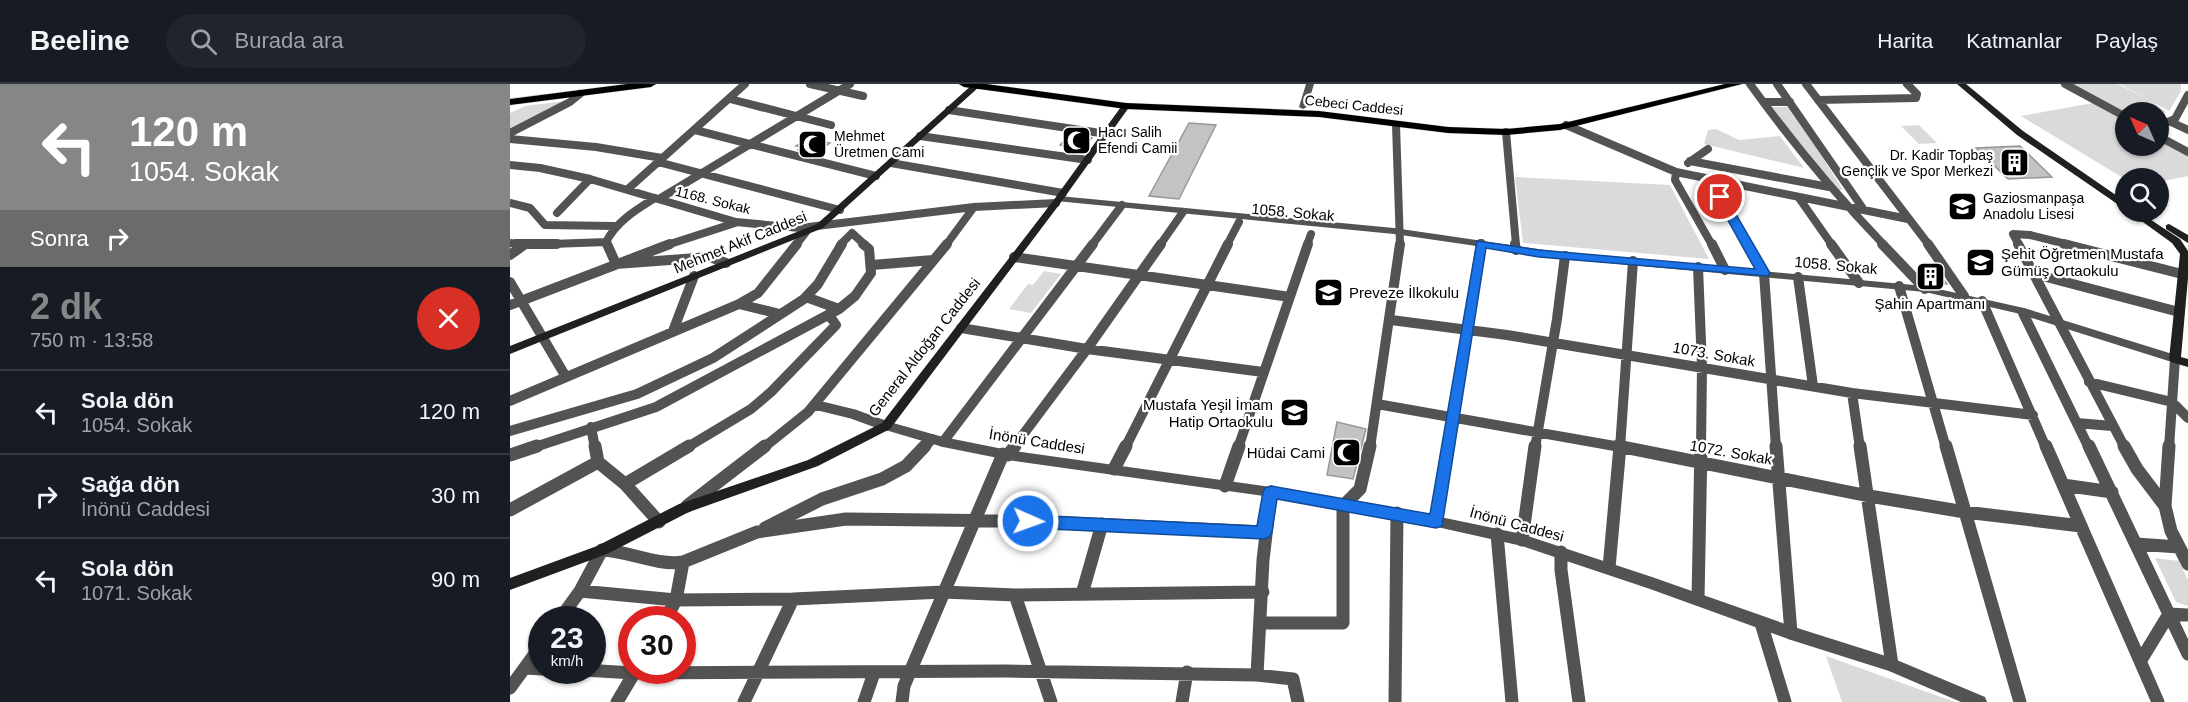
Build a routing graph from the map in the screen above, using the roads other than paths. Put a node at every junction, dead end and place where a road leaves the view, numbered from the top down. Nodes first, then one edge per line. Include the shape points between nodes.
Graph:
1 (651, 84) edge
2 (745, 84) edge
3 (810, 84) edge
4 (850, 84) edge
5 (964, 84) edge
6 (1007, 84) edge
7 (1310, 84) edge
8 (1714, 84) edge
9 (1737, 84) edge
10 (1750, 84) edge
11 (1777, 84) edge
12 (1806, 84) edge
13 (1907, 84) edge
14 (2065, 84) edge
15 (979, 85) edge
16 (1964, 85) edge
17 (839, 91) junction
18 (580, 94) junction
19 (2188, 95) edge
20 (863, 96) dead end
21 (729, 99) junction
22 (1818, 100) junction
23 (510, 102) edge
24 (1766, 102) junction
25 (1790, 102) junction
26 (1128, 103) junction
27 (949, 110) junction
28 (1303, 111) junction
29 (2115, 111) edge
30 (797, 116) junction
31 (2171, 122) joint
32 (831, 124) dead end
33 (1560, 124) junction
34 (1396, 125) junction
35 (695, 129) junction
36 (2188, 130) edge
37 (1506, 132) junction
38 (510, 133) edge
39 (1107, 134) junction
40 (920, 136) junction
41 (510, 139) edge
42 (2169, 141) edge
43 (749, 144) junction
44 (1708, 149) dead end
45 (2188, 152) edge
46 (660, 160) junction
47 (1088, 160) junction
48 (1690, 161) junction
49 (891, 164) junction
50 (510, 165) edge
51 (1676, 172) junction
52 (703, 173) junction
53 (876, 176) junction
54 (1710, 178) junction
55 (590, 179) junction
56 (1829, 187) junction
57 (628, 189) junction
58 (2115, 191) edge
59 (1059, 198) junction
60 (1799, 198) junction
61 (657, 199) junction
62 (2115, 200) edge
63 (510, 203) edge
64 (1122, 205) junction
65 (974, 207) junction
66 (1850, 208) junction
67 (840, 210) junction
68 (1864, 210) junction
69 (1184, 212) junction
70 (556, 213) dead end
71 (1240, 219) junction
72 (1908, 219) junction
73 (736, 222) junction
74 (2147, 222) edge
75 (2164, 222) edge
76 (614, 226) junction
77 (820, 226) junction
78 (853, 228) junction
79 (1313, 229) junction
80 (807, 232) junction
81 (1401, 232) junction
82 (2183, 233) edge
83 (2188, 240) edge
84 (606, 242) junction
85 (510, 243) edge
86 (1481, 243) junction
87 (524, 245) junction
88 (1516, 250) junction
89 (510, 255) edge
90 (1564, 256) junction
91 (1014, 257) junction
92 (933, 260) junction
93 (1633, 261) junction
94 (726, 263) junction
95 (616, 264) junction
96 (872, 265) junction
97 (1073, 267) junction
98 (1698, 267) junction
99 (1725, 270) junction
100 (1764, 273) junction
101 (2035, 274) junction
102 (2185, 275) edge
103 (694, 276) junction
104 (1136, 276) junction
105 (1798, 277) junction
106 (510, 282) edge
107 (1859, 283) junction
108 (1207, 285) junction
109 (1899, 286) junction
110 (1925, 289) junction
111 (1964, 296) junction
112 (806, 297) junction
113 (1290, 297) junction
114 (520, 301) junction
115 (1982, 301) junction
116 (739, 304) junction
117 (510, 305) edge
118 (834, 312) junction
119 (2179, 312) junction
120 (2023, 313) junction
121 (780, 314) junction
122 (1390, 320) junction
123 (2062, 324) junction
124 (962, 328) junction
125 (1469, 330) junction
126 (674, 331) junction
127 (1020, 337) junction
128 (541, 338) junction
129 (1552, 344) junction
130 (1087, 349) junction
131 (510, 350) edge
132 (1628, 355) junction
133 (1168, 359) junction
134 (2175, 359) junction
135 (2188, 363) edge
136 (1702, 367) junction
137 (1263, 372) junction
138 (566, 377) junction
139 (1770, 379) junction
140 (2089, 382) junction
141 (1813, 386) junction
142 (652, 388) junction
143 (1852, 393) junction
144 (510, 401) edge
145 (2172, 402) junction
146 (1377, 404) junction
147 (816, 405) junction
148 (1934, 405) junction
149 (656, 407) junction
150 (2032, 415) junction
151 (1453, 416) junction
152 (2188, 418) edge
153 (2077, 423) junction
154 (886, 426) junction
155 (2112, 426) junction
156 (591, 427) junction
157 (510, 431) edge
158 (1537, 431) junction
159 (937, 441) junction
160 (1619, 447) junction
161 (510, 455) edge
162 (1006, 455) junction
163 (598, 462) junction
164 (1702, 462) junction
165 (1114, 469) junction
166 (1777, 476) junction
167 (625, 484) junction
168 (2063, 485) junction
169 (1225, 486) junction
170 (1271, 492) junction
171 (2112, 492) junction
172 (1869, 496) junction
173 (1343, 506) junction
174 (2165, 506) junction
175 (684, 508) junction
176 (510, 510) edge
177 (1965, 512) junction
178 (1397, 513) junction
179 (974, 521) junction
180 (1436, 521) junction
181 (659, 522) junction
182 (1102, 524) junction
183 (2081, 526) junction
184 (757, 532) junction
185 (1264, 532) junction
186 (1497, 534) junction
187 (1522, 540) junction
188 (2136, 544) junction
189 (2179, 547) junction
190 (603, 550) junction
191 (1561, 552) junction
192 (683, 562) junction
193 (2188, 564) edge
194 (1609, 568) junction
195 (510, 584) edge
196 (580, 591) junction
197 (943, 592) junction
198 (1263, 592) junction
199 (1082, 594) junction
200 (1015, 595) junction
201 (793, 599) junction
202 (1698, 599) junction
203 (676, 600) junction
204 (569, 606) edge
205 (673, 606) edge
206 (2169, 614) junction
207 (2188, 615) edge
208 (1260, 623) junction
209 (1761, 623) junction
210 (1791, 633) junction
211 (2188, 654) edge
212 (2141, 660) junction
213 (528, 664) edge
214 (1892, 665) junction
215 (525, 668) junction
216 (528, 668) edge
217 (696, 672) edge
218 (758, 672) junction
219 (910, 672) junction
220 (1042, 672) junction
221 (1187, 672) junction
222 (874, 673) junction
223 (1257, 675) junction
224 (628, 684) edge
225 (510, 688) edge
226 (617, 702) edge
227 (744, 702) edge
228 (864, 702) edge
229 (902, 702) edge
230 (1051, 702) edge
231 (1182, 702) edge
232 (1298, 702) edge
233 (1395, 702) edge
234 (1512, 702) edge
235 (1580, 702) edge
236 (1785, 702) edge
237 (1979, 702) edge
238 (2020, 702) edge
239 (2158, 702) edge

1 - 18 main road
2 - 21 street
3 - 17 street
4 - 17 street
5 - 15 main road, Cebeci Caddesi
6 - 26 main road, Cebeci Caddesi
7 - 28 street
8 - 33 main road, Cebeci Caddesi
9 - 33 main road, Cebeci Caddesi
10 - 24 street
11 - 25 street
12 - 22 street
13 - 22 street via 1917,94 1916,98
14 - 29 street
15 - 26 main road, Cebeci Caddesi
15 - 27 main road, Mehmet Akif Caddesi
16 - 58 main road via 2050,149
16 - 62 main road via 2049,156
17 - 20 street
17 - 30 street
18 - 23 main road
18 - 38 street
19 - 31 street
21 - 30 street
21 - 35 street
22 - 72 street
24 - 25 street
24 - 56 street
25 - 68 street
26 - 28 main road, Cebeci Caddesi
26 - 39 main road, General Aldoğan Caddesi
27 - 39 street
27 - 40 main road, Mehmet Akif Caddesi
28 - 33 main road, Cebeci Caddesi via 1338,109 1481,126
28 - 34 main road, Cebeci Caddesi
30 - 32 street
30 - 43 street
31 - 36 street
33 - 37 main road, Cebeci Caddesi
33 - 51 street
34 - 37 main road, Cebeci Caddesi
34 - 81 street
35 - 43 street
35 - 46 street
37 - 88 street
39 - 47 main road, General Aldoğan Caddesi
40 - 47 street
40 - 49 main road, Mehmet Akif Caddesi
41 - 46 street via 596,147
42 - 45 street
43 - 52 street
43 - 53 street
44 - 48 street
46 - 52 street
46 - 57 street
47 - 59 main road, General Aldoğan Caddesi
48 - 51 street
48 - 56 street
49 - 53 main road, Mehmet Akif Caddesi
49 - 59 street
50 - 55 street, 1168. Sokak
51 - 54 street
51 - 99 street via 1675,180
52 - 61 street
52 - 67 street
53 - 67 main road, Mehmet Akif Caddesi
54 - 60 street
54 - 100 street
55 - 57 street, 1168. Sokak
55 - 70 street
56 - 66 street
57 - 61 street, 1168. Sokak
59 - 64 street, 1058. Sokak
59 - 65 street, 1168. Sokak
59 - 91 main road, General Aldoğan Caddesi
60 - 66 street
60 - 107 street
61 - 73 street, 1168. Sokak
61 - 76 street
63 - 76 street via 530,207 545,225
64 - 69 street, 1058. Sokak
64 - 97 street
65 - 78 street, 1168. Sokak
65 - 92 street
66 - 68 street
66 - 110 street
67 - 77 main road, Mehmet Akif Caddesi
68 - 72 street
69 - 71 street, 1058. Sokak
69 - 104 street
71 - 79 street, 1058. Sokak
71 - 108 street
72 - 111 street
73 - 77 street, 1168. Sokak
73 - 95 street
74 - 102 main road via 2180,245
75 - 82 main road
76 - 84 street
77 - 78 street, 1168. Sokak
77 - 80 main road, Mehmet Akif Caddesi
78 - 96 street via 869,249
78 - 112 street via 837,248 821,282
79 - 81 street, 1058. Sokak via 1367,234
79 - 113 street
80 - 94 main road, Mehmet Akif Caddesi
80 - 116 street via 758,293
81 - 86 street, 1058. Sokak
81 - 122 street
82 - 83 main road
84 - 87 street
84 - 95 street
85 - 87 street
86 - 88 street, 1058. Sokak
86 - 125 street
87 - 89 street
88 - 90 street, 1058. Sokak
90 - 93 street, 1058. Sokak
90 - 129 street
91 - 97 street
91 - 124 main road, General Aldoğan Caddesi
92 - 96 street
92 - 147 street
93 - 98 street, 1058. Sokak
93 - 132 street
94 - 95 street via 710,257
94 - 103 main road, Mehmet Akif Caddesi
95 - 114 street
96 - 118 street via 872,273 855,296
97 - 104 street
97 - 127 street
98 - 99 street, 1058. Sokak
98 - 136 street
99 - 100 street, 1058. Sokak
100 - 105 street, 1058. Sokak
100 - 139 street
101 - 102 street via 2013,234
101 - 119 street
101 - 123 street
102 - 119 main road
103 - 126 street
103 - 128 main road, Mehmet Akif Caddesi
104 - 108 street
104 - 130 street
105 - 107 street, 1058. Sokak
105 - 141 street
106 - 114 street
107 - 109 street, 1058. Sokak
108 - 113 street
108 - 133 street
109 - 110 street, 1058. Sokak
109 - 148 street
110 - 111 street, 1058. Sokak
111 - 115 street, 1058. Sokak
112 - 118 street
112 - 121 street
113 - 137 street
114 - 117 street
114 - 128 street
115 - 120 street, 1058. Sokak
115 - 150 street
116 - 121 street
116 - 126 street
118 - 149 street
118 - 167 street via 836,325 758,404
119 - 134 main road
120 - 123 street, 1058. Sokak
120 - 153 street
121 - 142 street via 715,356
122 - 125 street, 1073. Sokak
122 - 146 street
123 - 134 street, 1058. Sokak
123 - 140 street
124 - 127 street
124 - 154 main road, General Aldoğan Caddesi
125 - 129 street, 1073. Sokak
125 - 151 street
126 - 138 street
127 - 130 street
127 - 159 street
128 - 131 main road, Mehmet Akif Caddesi
128 - 138 street
129 - 132 street, 1073. Sokak
129 - 158 street
130 - 133 street
130 - 162 street
132 - 136 street, 1073. Sokak
132 - 160 street
133 - 137 street
133 - 165 street
134 - 135 main road, 1058. Sokak
134 - 145 street
136 - 139 street, 1073. Sokak
136 - 164 street
137 - 169 street
138 - 144 street
139 - 141 street, 1073. Sokak
139 - 166 street
140 - 145 street
140 - 155 street
141 - 143 street, 1073. Sokak
142 - 149 street
142 - 157 street
143 - 148 street, 1073. Sokak
143 - 172 street
145 - 152 street
145 - 174 street
146 - 151 street, 1072. Sokak
146 - 173 street via 1360,489
147 - 154 street
147 - 175 street
148 - 150 street, 1073. Sokak
148 - 177 street
149 - 156 street
150 - 168 street
151 - 158 street, 1072. Sokak
151 - 180 street
153 - 155 street
153 - 171 street
154 - 159 street, İnönü Caddesi
154 - 175 main road, General Aldoğan Caddesi via 813,463
155 - 174 street
156 - 161 street
156 - 163 street
158 - 160 street, 1072. Sokak
158 - 187 street
159 - 162 street, İnönü Caddesi
159 - 184 street via 882,479 822,500
160 - 164 street, 1072. Sokak
160 - 194 street
162 - 165 street, İnönü Caddesi
162 - 179 street
163 - 167 street
163 - 176 street
164 - 166 street, 1072. Sokak
164 - 202 street
165 - 169 street, İnönü Caddesi
166 - 172 street, 1072. Sokak
166 - 210 street
167 - 181 street
168 - 171 street
168 - 183 street
169 - 170 street, İnönü Caddesi
170 - 173 street, İnönü Caddesi
170 - 185 street
171 - 188 street
172 - 177 street, 1072. Sokak
172 - 214 street
173 - 178 street, İnönü Caddesi
173 - 208 street via 1343,622
174 - 189 street
175 - 181 main road, General Aldoğan Caddesi
177 - 183 street, 1072. Sokak
177 - 238 street
178 - 180 street, İnönü Caddesi
178 - 233 street
179 - 182 street
179 - 184 street via 846,519
179 - 197 street
180 - 186 street, İnönü Caddesi
181 - 190 main road, General Aldoğan Caddesi
182 - 185 street
182 - 199 street
183 - 212 street
184 - 192 street
185 - 198 street
186 - 187 street, İnönü Caddesi
186 - 234 street
187 - 191 street, İnönü Caddesi
188 - 189 street
188 - 206 street
189 - 193 street
190 - 192 street via 670,564
190 - 195 main road, General Aldoğan Caddesi
190 - 196 street
191 - 194 street, İnönü Caddesi
191 - 235 street
192 - 203 street
194 - 202 street, İnönü Caddesi
196 - 203 street
196 - 204 street
197 - 200 street
197 - 201 street
197 - 219 street
198 - 199 street
198 - 208 street
199 - 200 street
200 - 220 street
201 - 203 street
201 - 218 street
202 - 209 street, İnönü Caddesi
203 - 205 street
206 - 207 street
206 - 211 street
206 - 212 street
208 - 223 street
209 - 210 street, İnönü Caddesi
209 - 236 street
210 - 214 street, İnönü Caddesi
212 - 239 street
213 - 215 street
214 - 237 street, İnönü Caddesi
215 - 216 street
215 - 225 street
217 - 218 street
218 - 222 street
218 - 227 street
219 - 220 street
219 - 222 street
219 - 229 street
220 - 221 street
220 - 230 street
221 - 223 street
221 - 231 street
222 - 228 street
223 - 232 street via 1293,679
224 - 226 street

